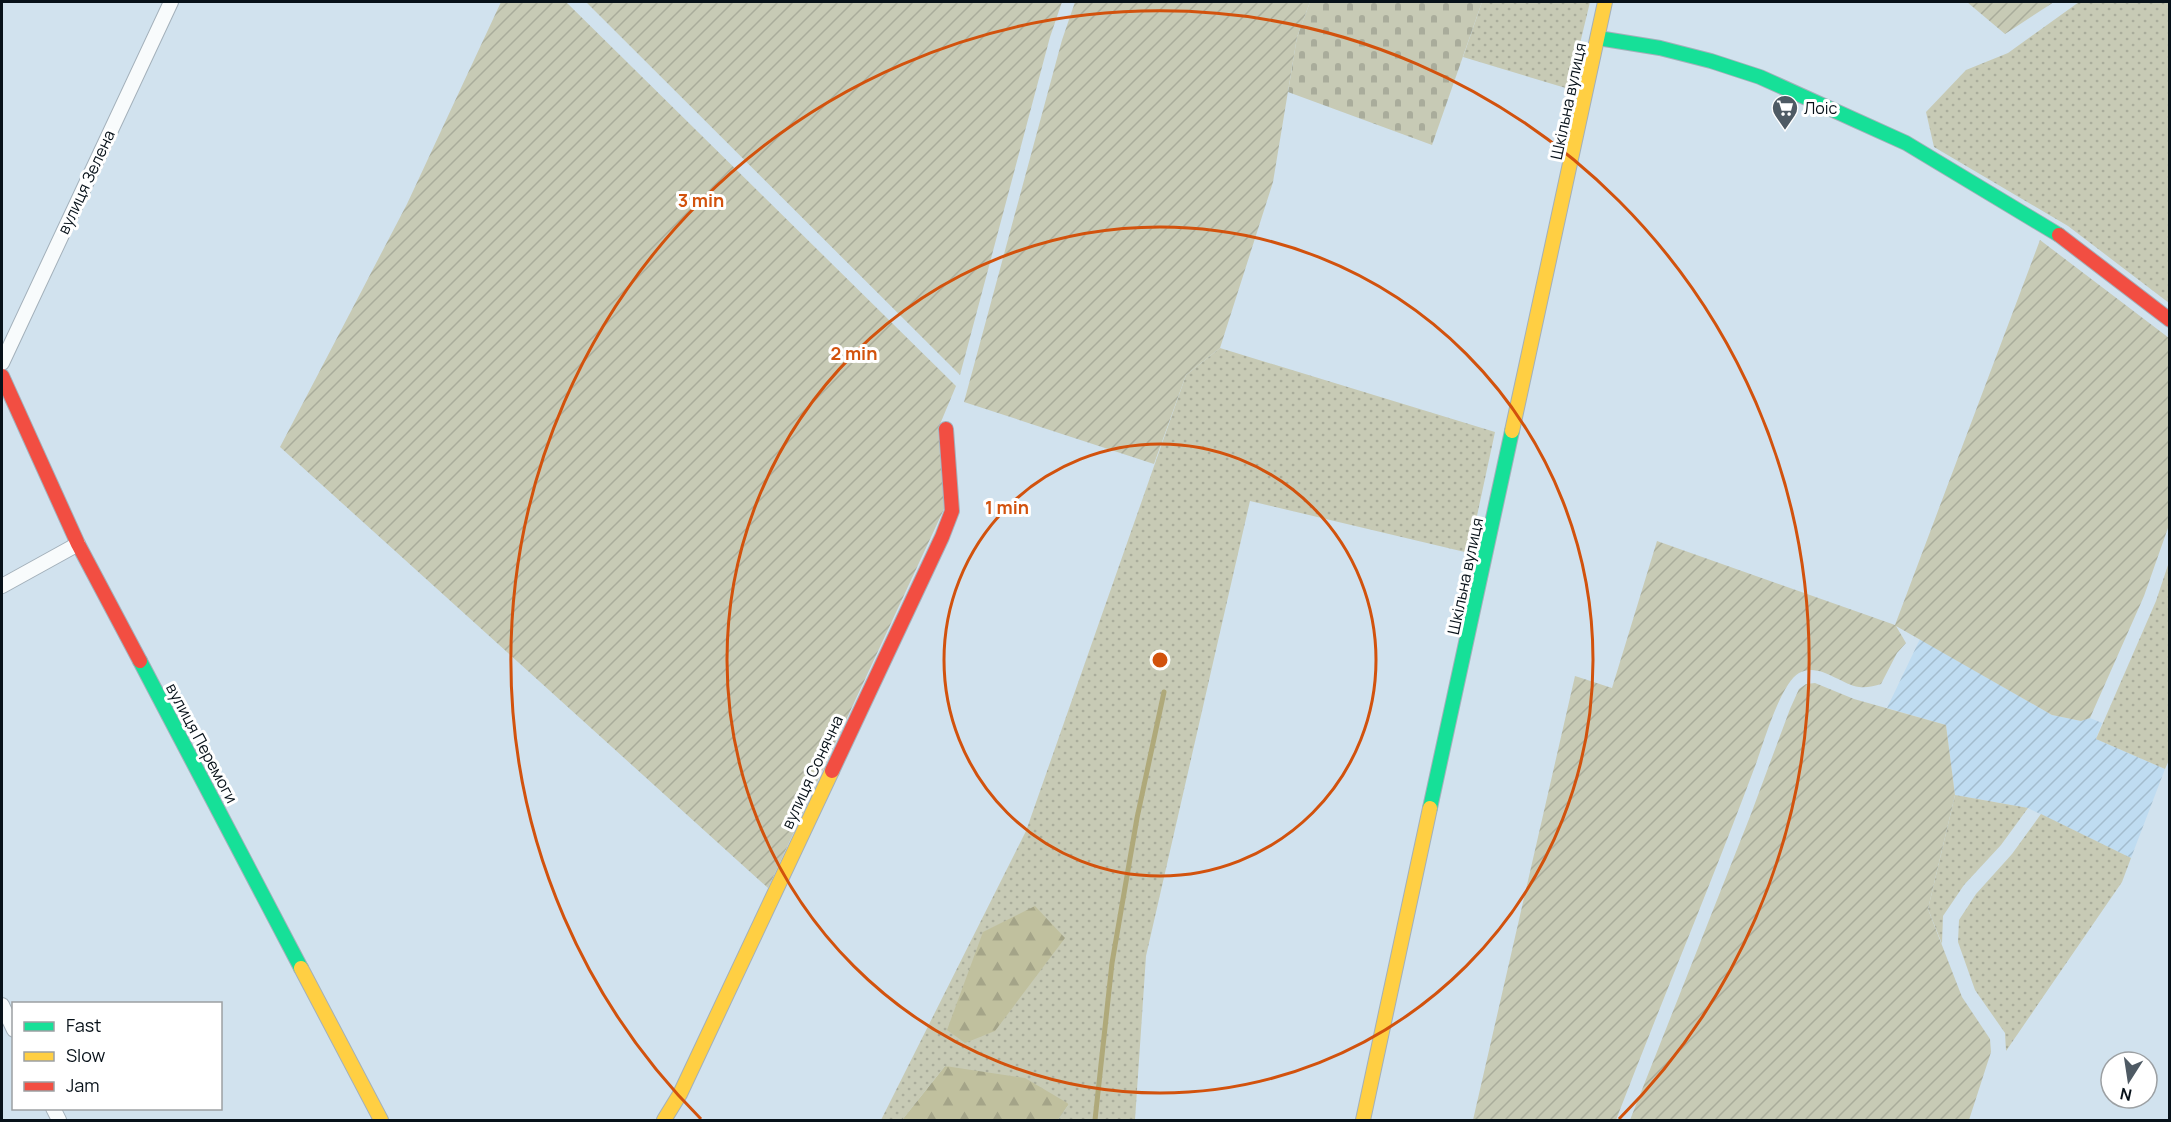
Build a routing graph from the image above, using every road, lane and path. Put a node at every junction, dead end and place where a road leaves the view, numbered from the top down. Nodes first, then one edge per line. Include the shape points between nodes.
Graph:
1 (171, 2) edge
2 (1605, 2) edge
3 (1598, 38) junction
4 (2169, 320) edge
5 (2, 363) edge
6 (2, 376) edge
7 (946, 429) dead end
8 (78, 544) junction
9 (2, 586) edge
10 (2, 1005) edge
11 (12, 1026) edge
12 (381, 1120) edge
13 (664, 1120) edge
14 (1363, 1120) edge

1 - 5 street, вулиця Зелена
2 - 3 street, Шкільна вулиця
3 - 4 street via 1660,48 1760,77 1906,143 2061,236
3 - 14 street, Шкільна вулиця
6 - 8 street, вулиця Перемоги
7 - 13 street, вулиця Сонячна via 952,511 942,537 680,1094
8 - 9 street
8 - 12 street, вулиця Перемоги
10 - 11 street

